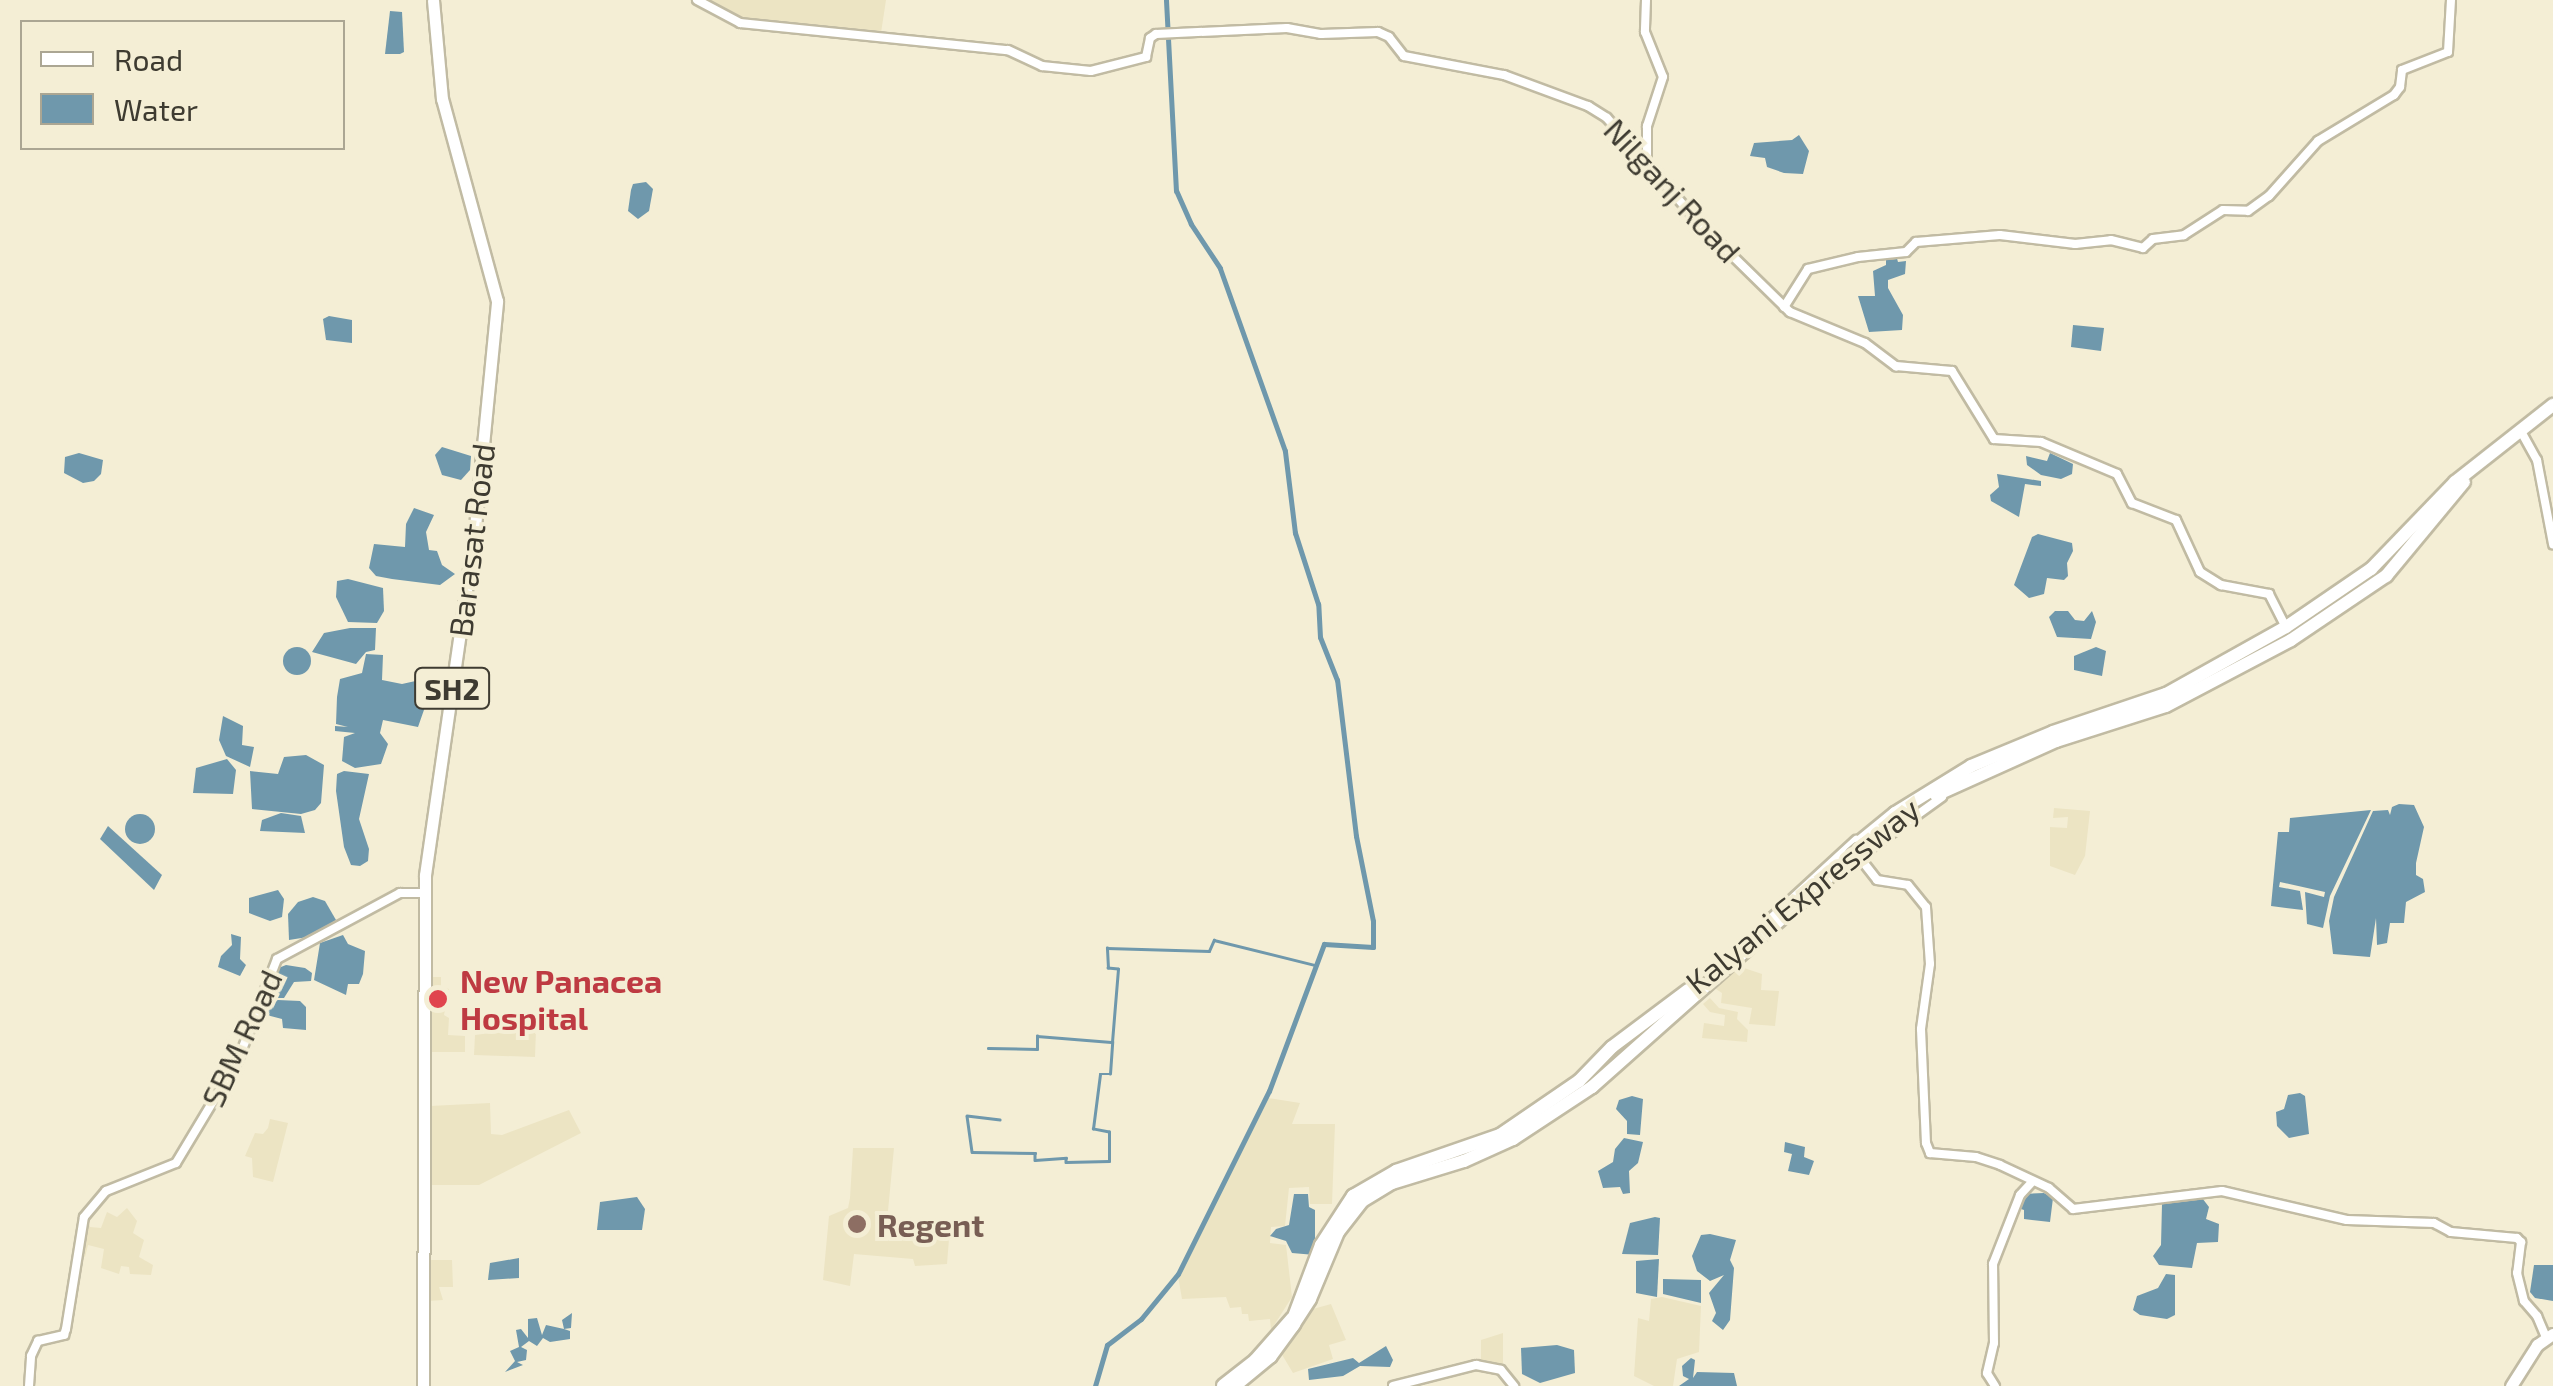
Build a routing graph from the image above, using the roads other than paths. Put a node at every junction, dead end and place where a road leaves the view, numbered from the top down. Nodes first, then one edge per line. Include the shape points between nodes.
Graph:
1 (433, 0) edge
2 (697, 0) edge
3 (1646, 0) edge
4 (2451, 0) edge
5 (1646, 162) junction
6 (1784, 307) junction
7 (2553, 405) edge
8 (2553, 414) edge
9 (2523, 435) junction
10 (2553, 544) edge
11 (2288, 634) junction
12 (1854, 850) junction
13 (426, 894) junction
14 (2031, 1183) junction
15 (1295, 1316) junction
16 (2549, 1335) edge
17 (29, 1386) edge
18 (423, 1386) edge
19 (1215, 1386) edge
20 (1227, 1386) edge
21 (1238, 1386) edge
22 (1393, 1386) edge
23 (1514, 1386) edge
24 (1994, 1386) edge
25 (2510, 1386) edge

1 - 13 main road, Barasat Road / SH2 via 440,90 498,302
2 - 5 street, Nilganj Road via 740,23 1008,50 1042,66 1079,70 1146,58 1150,38 1167,34 1287,28 1384,33 1404,56 1504,75 1599,112
3 - 5 street via 1645,32 1663,77 1647,128
4 - 6 street via 2448,52 2399,72 2398,92 2318,140 2248,210 2223,210 2184,235 2153,239 2143,248 2000,235 1916,242 1906,252 1808,269
5 - 6 street, Nilganj Road
6 - 11 street, Nilganj Road via 1866,342 1894,366 1952,372 1994,439 2041,442 2116,473 2132,502 2176,520 2200,572 2222,585 2271,595
7 - 11 highway, Kalyani Expressway via 2455,482 2371,569
8 - 9 highway, Kalyani Expressway
9 - 10 street via 2540,472
9 - 11 highway, Kalyani Expressway via 2468,477 2386,576
11 - 12 highway, Kalyani Expressway via 2166,706 2056,741 1947,790
11 - 12 highway, Kalyani Expressway via 2160,696 1971,766 1895,813
12 - 14 street via 1878,881 1908,885 1926,907 1930,964 1921,1029 1927,1151 1976,1157
12 - 15 highway, Kalyani Expressway via 1622,1064 1562,1108 1496,1147 1392,1183 1362,1201 1338,1232
13 - 17 street, SBM Road via 400,892 277,958 238,1060 188,1147 176,1163 98,1197 84,1218 64,1336 38,1341
13 - 18 main road, Barasat Road / SH2
14 - 16 street via 2049,1188 2072,1208 2222,1191 2334,1218 2434,1223 2451,1232 2517,1238 2524,1302
14 - 24 street via 1993,1264 1994,1343 1987,1373
15 - 19 street, Kalyani Expressway
15 - 20 highway, Kalyani Expressway via 1254,1368
15 - 21 street, Kalyani Expressway via 1272,1358
16 - 25 main road
22 - 23 street via 1476,1365 1501,1370

